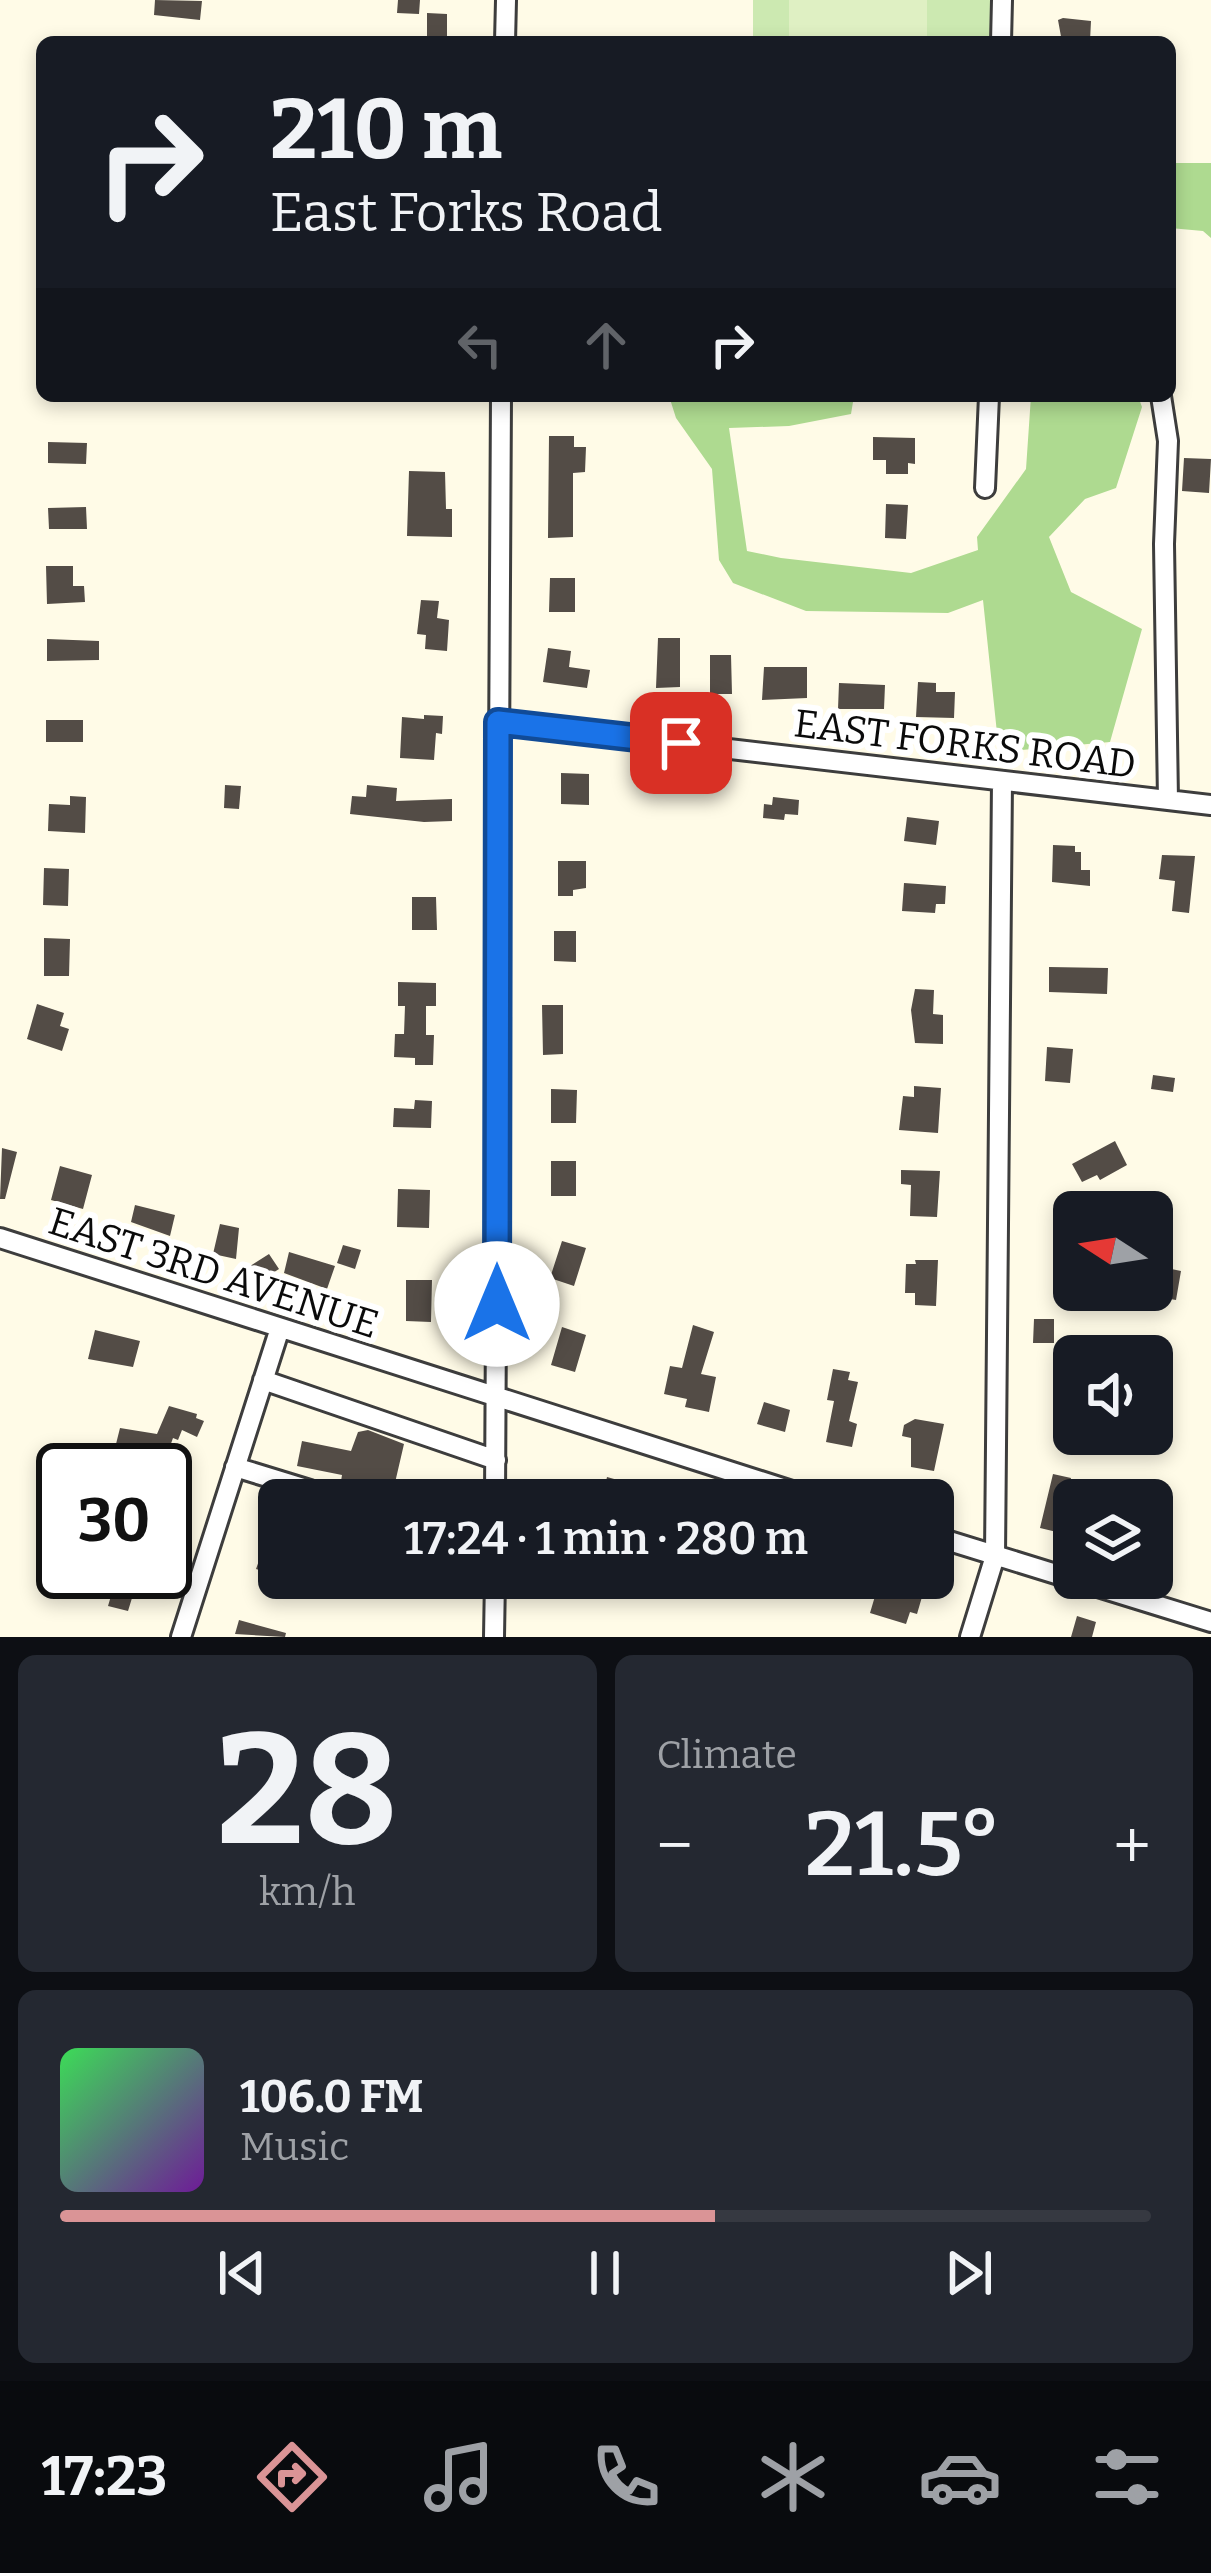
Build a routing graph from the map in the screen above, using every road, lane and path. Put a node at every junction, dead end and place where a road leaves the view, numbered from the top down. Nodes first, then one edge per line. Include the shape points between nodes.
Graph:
1 (506, 0) edge
2 (1002, 0) edge
3 (506, 36) edge
4 (1000, 36) edge
5 (501, 402) edge
6 (988, 402) edge
7 (1162, 402) edge
8 (986, 488) dead end
9 (498, 722) junction
10 (1002, 782) junction
11 (1168, 800) junction
12 (1211, 805) edge
13 (0, 1238) edge
14 (280, 1328) junction
15 (263, 1380) junction
16 (497, 1397) junction
17 (496, 1460) junction
18 (236, 1468) junction
19 (273, 1479) edge
20 (496, 1479) edge
21 (754, 1479) edge
22 (954, 1543) edge
23 (995, 1556) junction
24 (495, 1599) edge
25 (1211, 1622) edge
26 (182, 1637) edge
27 (494, 1637) edge
28 (970, 1637) edge

1 - 3 street
2 - 4 street
5 - 9 street
6 - 8 street
7 - 11 street
9 - 10 street, EAST FORKS ROAD
9 - 16 street
10 - 11 street, EAST FORKS ROAD
10 - 23 street
11 - 12 street, EAST FORKS ROAD
13 - 14 street, EAST 3RD AVENUE
14 - 15 street
14 - 16 street, EAST 3RD AVENUE
15 - 17 street
15 - 18 street
16 - 17 street
16 - 21 street, EAST 3RD AVENUE
17 - 20 street
18 - 19 street
18 - 26 street
22 - 23 street
23 - 25 street
23 - 28 street
24 - 27 street

